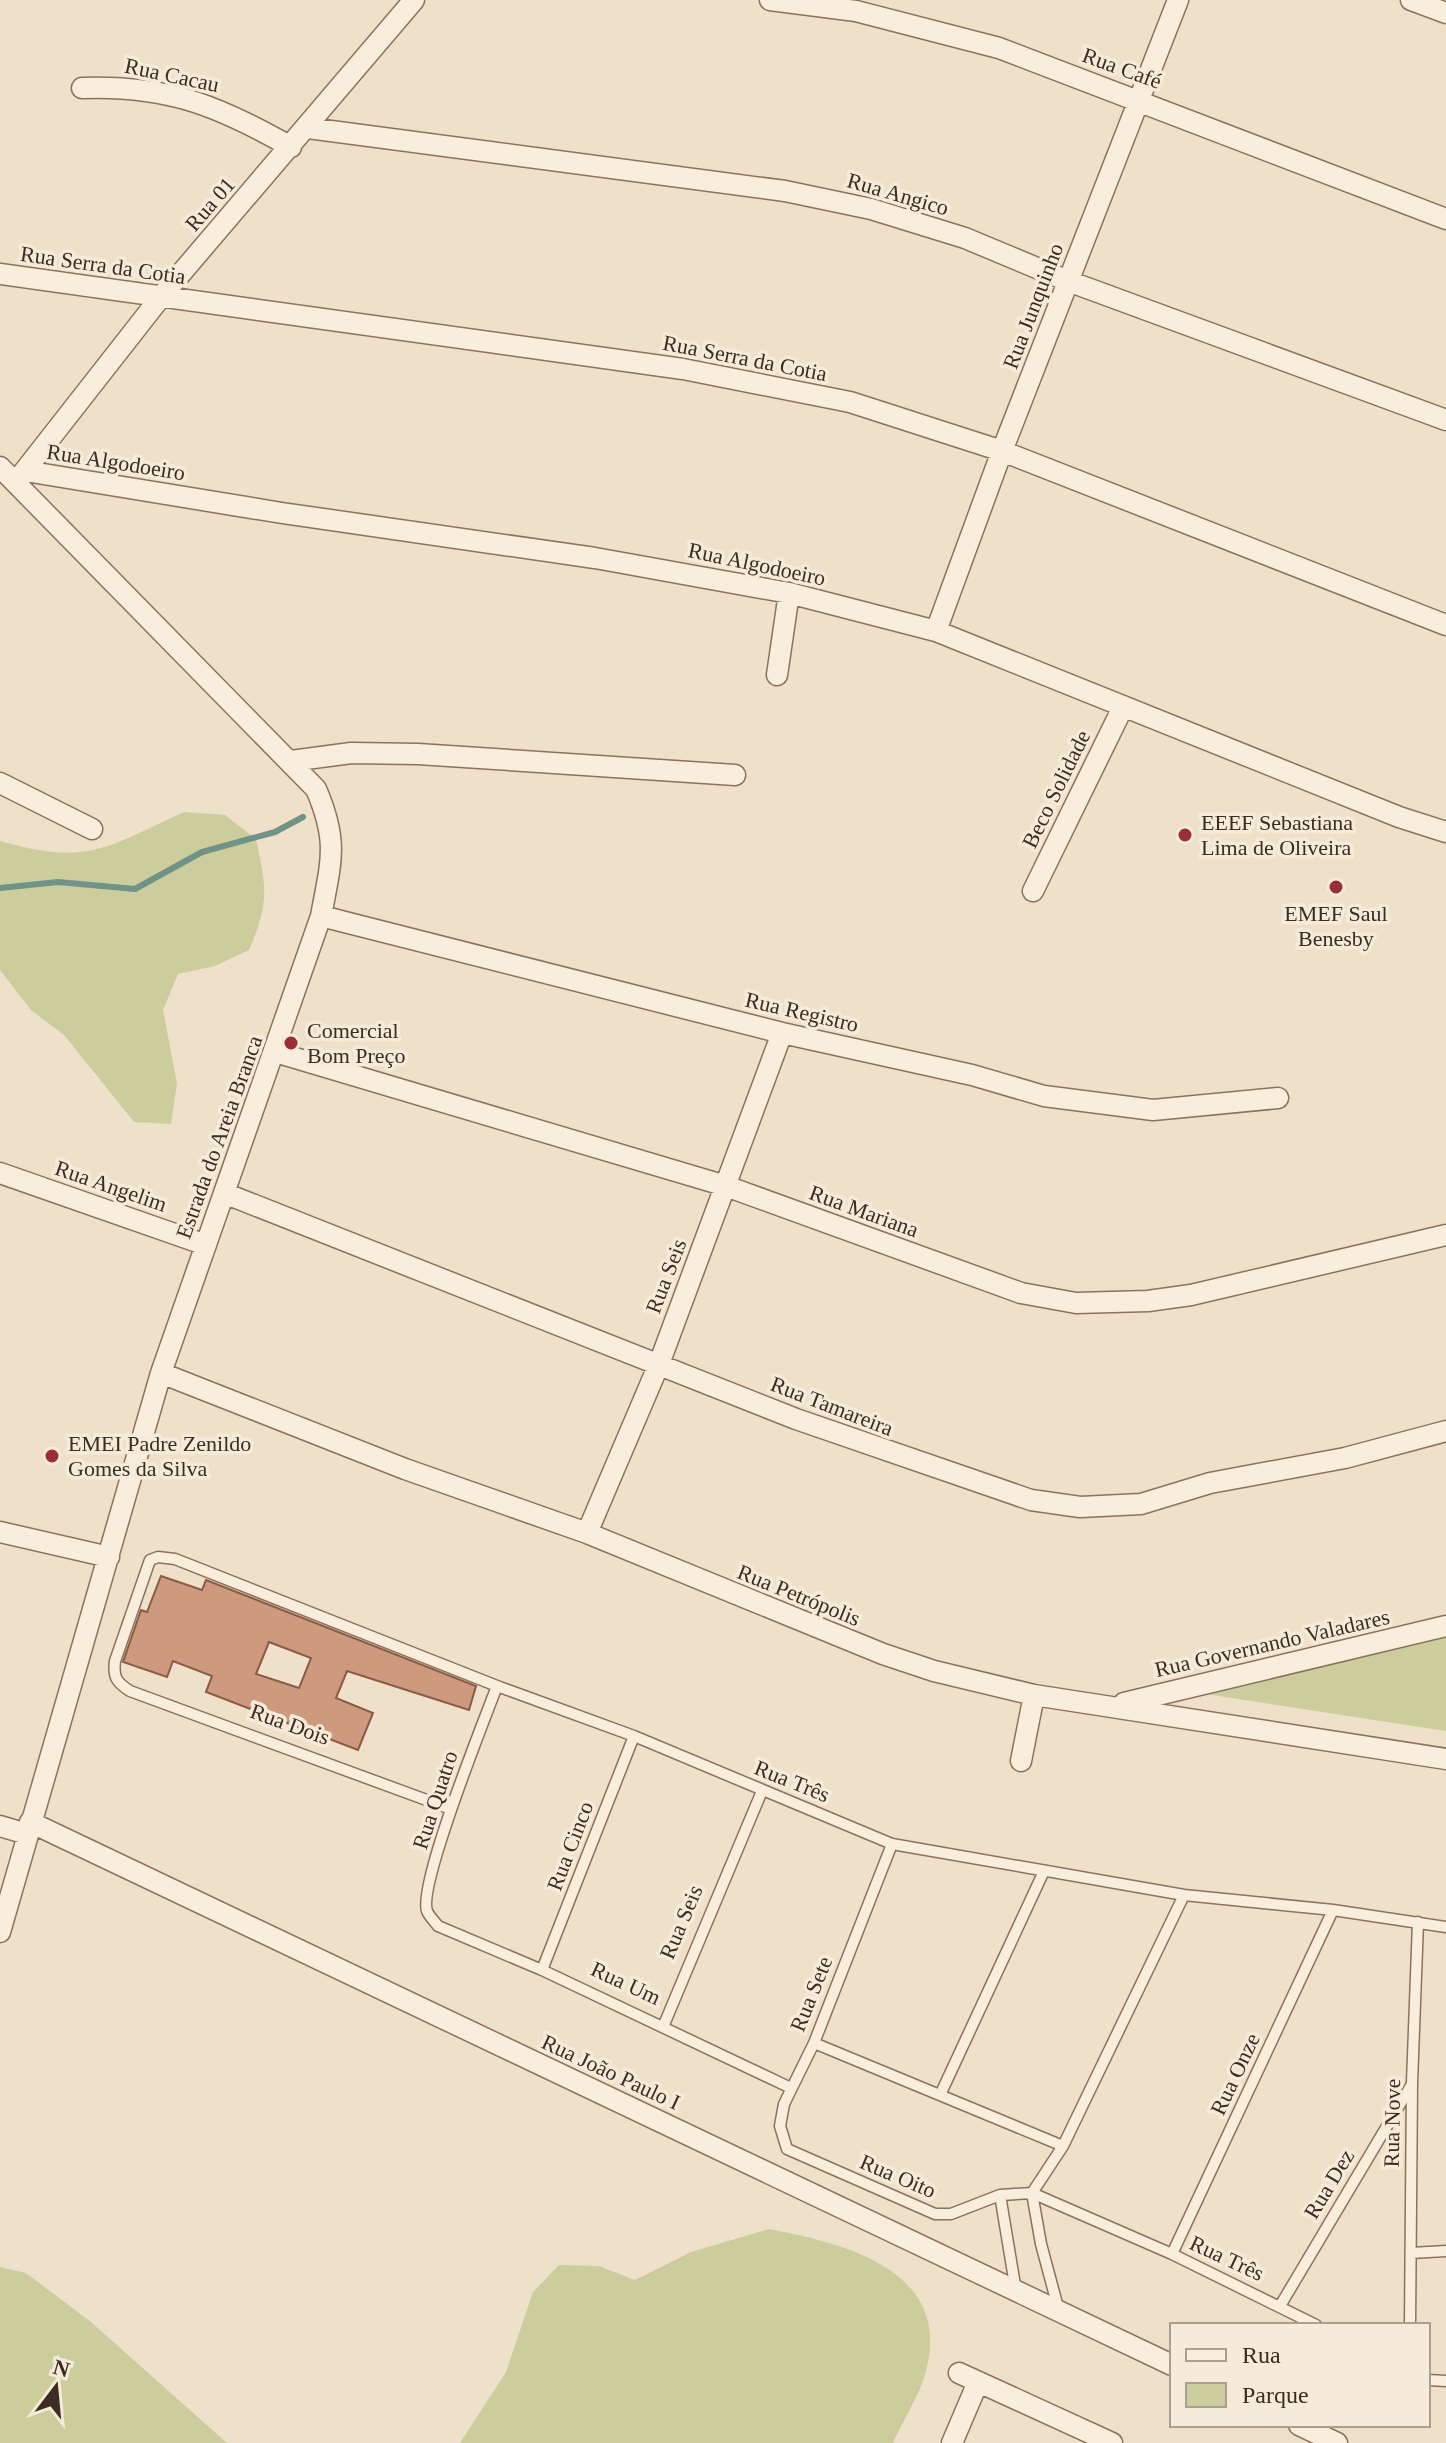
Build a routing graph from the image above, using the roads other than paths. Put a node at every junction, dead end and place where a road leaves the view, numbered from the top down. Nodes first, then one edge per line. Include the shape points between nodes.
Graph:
1 (414, 0) edge
2 (770, 0) edge
3 (1178, 0) edge
4 (1411, 0) edge
5 (1446, 13) edge
6 (82, 88) dead end
7 (1141, 100) junction
8 (308, 128) junction
9 (291, 147) junction
10 (1446, 219) edge
11 (0, 274) edge
12 (1068, 281) junction
13 (160, 298) junction
14 (1446, 420) edge
15 (1002, 451) junction
16 (0, 467) edge
17 (20, 476) junction
18 (789, 593) junction
19 (1446, 625) edge
20 (936, 631) junction
21 (777, 675) dead end
22 (1123, 707) junction
23 (291, 761) junction
24 (735, 775) dead end
25 (0, 783) edge
26 (92, 829) dead end
27 (1446, 832) edge
28 (1033, 891) dead end
29 (321, 916) junction
30 (782, 1033) junction
31 (275, 1052) junction
32 (1278, 1098) dead end
33 (0, 1173) edge
34 (726, 1186) junction
35 (224, 1193) junction
36 (1446, 1235) edge
37 (206, 1245) junction
38 (659, 1364) junction
39 (161, 1373) junction
40 (1446, 1431) edge
41 (0, 1532) edge
42 (587, 1533) junction
43 (109, 1557) junction
44 (154, 1559) joint
45 (1446, 1626) edge
46 (497, 1686) junction
47 (1034, 1695) junction
48 (1109, 1706) junction
49 (634, 1736) junction
50 (1446, 1759) edge
51 (1021, 1761) dead end
52 (762, 1791) junction
53 (451, 1809) junction
54 (0, 1826) edge
55 (28, 1828) junction
56 (892, 1844) junction
57 (1044, 1871) junction
58 (1184, 1895) junction
59 (1333, 1910) junction
60 (1418, 1922) junction
61 (438, 1926) joint
62 (1446, 1927) edge
63 (0, 1932) edge
64 (542, 1970) junction
65 (663, 2027) junction
66 (814, 2043) junction
67 (1412, 2083) junction
68 (791, 2088) junction
69 (941, 2093) junction
70 (1063, 2146) junction
71 (796, 2156) joint
72 (1032, 2193) junction
73 (1000, 2195) junction
74 (1446, 2251) edge
75 (1411, 2253) junction
76 (1172, 2254) junction
77 (1016, 2291) junction
78 (1280, 2306) junction
79 (1059, 2312) junction
80 (1312, 2323) edge
81 (1410, 2323) edge
82 (1170, 2364) edge
83 (959, 2373) dead end
84 (978, 2382) junction
85 (1303, 2427) edge
86 (952, 2443) edge
87 (1112, 2443) edge
88 (1337, 2443) edge

1 - 8 street, Rua 01
2 - 7 street, Rua Café via 856,11 934,30
3 - 7 street, Rua Junquinho
4 - 5 street
6 - 9 street, Rua Cacau via 116,86 184,97 234,114
7 - 10 street, Rua Café
7 - 12 street, Rua Junquinho
8 - 9 street, Rua 01
8 - 12 street, Rua Angico via 785,191 871,209 965,238
9 - 13 street, Rua 01
11 - 13 street, Rua Serra da Cotia
12 - 14 street, Rua Angico
12 - 15 street, Rua Junquinho
13 - 15 street, Rua Serra da Cotia via 683,369 850,402
13 - 17 street, Rua 01
15 - 19 street, Rua Serra da Cotia
15 - 20 street, Rua Junquinho
16 - 17 street, Estrada do Areia Branca
17 - 18 street, Rua Algodoeiro via 595,558
17 - 23 street, Estrada do Areia Branca via 179,652
18 - 20 street, Rua Algodoeiro
18 - 21 street
20 - 22 street, Rua Algodoeiro
22 - 27 street, Rua Algodoeiro
22 - 28 street, Beco Solidade
23 - 24 street via 351,753 418,754
23 - 29 street, Estrada do Areia Branca via 316,789 332,829
25 - 26 street
29 - 30 street, Rua Registro
29 - 31 street, Estrada do Areia Branca
30 - 32 street, Rua Registro via 1044,1096 1119,1107 1153,1110
30 - 34 street, Rua Seis
31 - 34 street, Rua Mariana
31 - 35 street, Estrada do Areia Branca
33 - 37 street, Rua Angelim
34 - 36 street, Rua Mariana via 978,1279 1076,1303 1191,1295
34 - 38 street, Rua Seis
35 - 37 street, Estrada do Areia Branca
35 - 38 street, Rua Tamareira
37 - 39 street, Estrada do Areia Branca
38 - 40 street, Rua Tamareira via 887,1453 1031,1500 1080,1507 1141,1504 1210,1483 1345,1458
38 - 42 street, Rua Seis
39 - 42 street, Rua Petrópolis via 405,1469
39 - 43 street, Estrada do Areia Branca
41 - 43 street
42 - 47 street, Rua Petrópolis via 883,1654
43 - 55 street, Estrada do Areia Branca
44 - 46 lane, Rua Três via 175,1559
44 - 53 lane, Rua Dois via 115,1661 115,1679 130,1691
45 - 48 street, Rua Governando Valadares
46 - 49 lane, Rua Três
46 - 53 lane, Rua Quatro
47 - 48 street, Rua Petrópolis
47 - 51 street
48 - 50 street, Rua Petrópolis
49 - 52 lane, Rua Três
49 - 64 lane, Rua Cinco
52 - 56 lane, Rua Três
52 - 65 lane, Rua Seis
53 - 61 lane, Rua Quatro via 426,1901
54 - 55 street, Rua João Paulo I
55 - 63 street, Estrada do Areia Branca
55 - 77 street, Rua João Paulo I
56 - 57 lane, Rua Três
56 - 66 lane, Rua Sete
57 - 58 lane, Rua Três
57 - 69 lane
58 - 59 lane, Rua Três
58 - 70 lane
59 - 60 lane, Rua Três
59 - 76 lane, Rua Onze
60 - 62 lane, Rua Três
60 - 67 lane, Rua Nove
61 - 64 lane, Rua Um
64 - 65 lane, Rua Um
65 - 68 lane, Rua Um
66 - 68 lane, Rua Sete
66 - 69 lane
67 - 75 lane, Rua Nove
67 - 78 lane, Rua Dez
68 - 71 lane, Rua Sete via 780,2126 785,2145
69 - 70 lane
70 - 72 lane
71 - 73 lane, Rua Oito via 935,2214 951,2214
72 - 73 lane, Rua Oito
72 - 76 lane, Rua Três
72 - 79 lane
73 - 77 lane
74 - 75 lane
75 - 81 lane, Rua Nove
76 - 78 lane, Rua Três
77 - 79 street, Rua João Paulo I
78 - 80 lane, Rua Três
79 - 82 street, Rua João Paulo I
83 - 84 street
84 - 86 street
84 - 87 street
85 - 88 street

